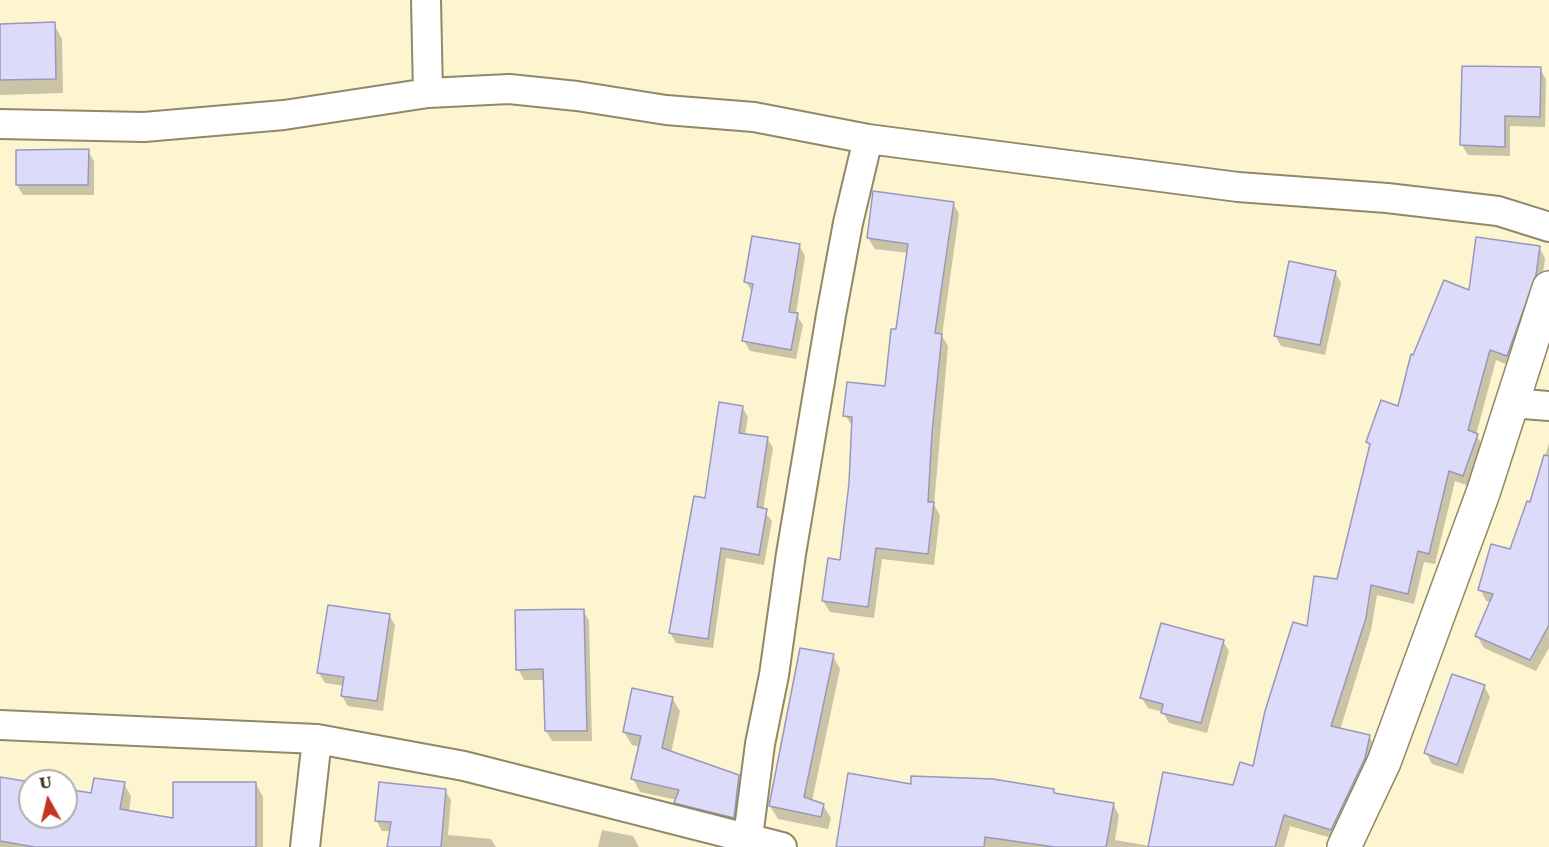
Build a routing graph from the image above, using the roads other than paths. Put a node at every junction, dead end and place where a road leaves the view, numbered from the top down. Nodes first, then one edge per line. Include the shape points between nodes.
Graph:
1 (426, 0) edge
2 (428, 93) junction
3 (0, 124) edge
4 (868, 139) junction
5 (1549, 227) edge
6 (1549, 288) edge
7 (1511, 404) junction
8 (1549, 406) edge
9 (0, 725) edge
10 (317, 739) junction
11 (748, 837) junction
12 (305, 847) edge
13 (782, 847) edge
14 (1344, 847) edge

1 - 2 street
2 - 3 street via 284,116 144,127
2 - 4 street via 509,89 577,96 666,110 754,117
4 - 5 street via 1238,187 1498,211
4 - 11 street via 831,315
6 - 7 street
7 - 8 street
7 - 14 street via 1384,762
9 - 10 street
10 - 11 street via 464,766
10 - 12 street
11 - 13 street

